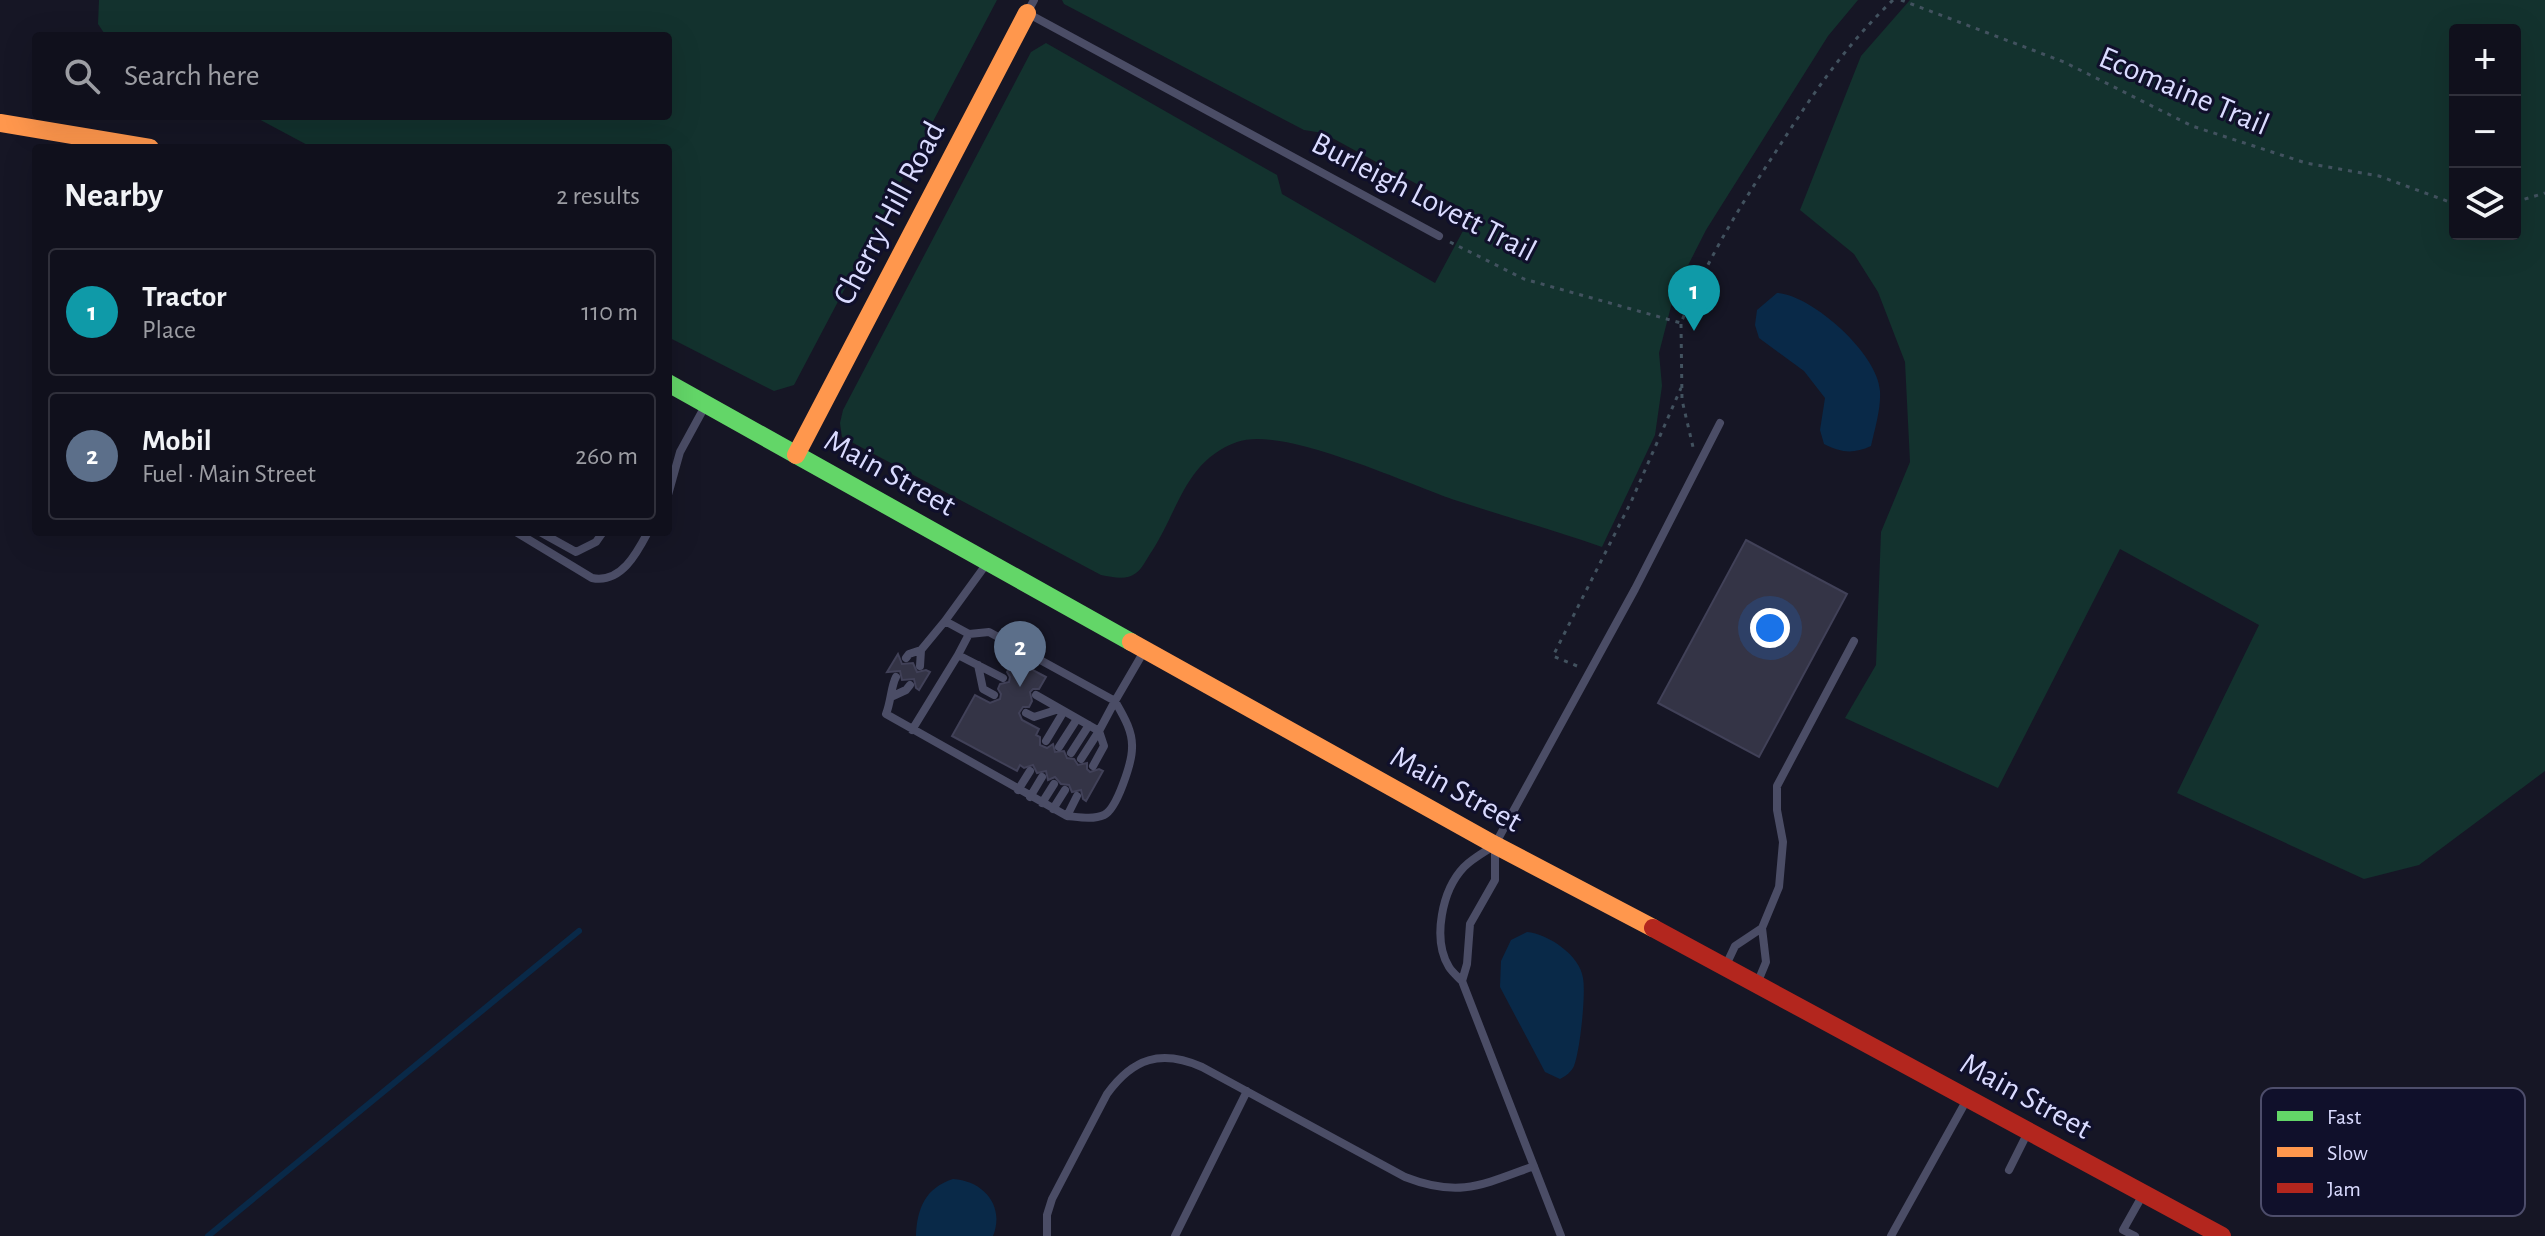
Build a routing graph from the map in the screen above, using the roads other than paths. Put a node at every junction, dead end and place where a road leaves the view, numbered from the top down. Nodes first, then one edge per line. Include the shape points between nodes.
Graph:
1 (1031, 6) edge
2 (0, 123) edge
3 (126, 144) edge
4 (1439, 236) road end
5 (672, 385) edge
6 (706, 404) junction
7 (1720, 423) dead end
8 (680, 452) junction
9 (672, 455) edge
10 (796, 455) junction
11 (672, 481) edge
12 (523, 536) edge
13 (547, 536) edge
14 (600, 536) edge
15 (646, 536) edge
16 (988, 563) junction
17 (945, 621) junction
18 (969, 634) junction
19 (1854, 641) dead end
20 (921, 650) junction
21 (1144, 650) junction
22 (958, 655) junction
23 (906, 658) dead end
24 (978, 665) junction
25 (920, 666) dead end
26 (896, 677) dead end
27 (1003, 678) dead end
28 (910, 685) dead end
29 (994, 695) dead end
30 (1036, 695) dead end
31 (893, 696) junction
32 (1115, 701) junction
33 (1061, 710) junction
34 (1026, 713) dead end
35 (1077, 719) junction
36 (1089, 725) junction
37 (912, 730) junction
38 (1099, 731) junction
39 (1046, 741) dead end
40 (1059, 747) dead end
41 (1071, 753) dead end
42 (1081, 759) dead end
43 (1093, 766) dead end
44 (1030, 771) dead end
45 (1042, 777) dead end
46 (1054, 784) dead end
47 (1018, 790) junction
48 (1065, 790) dead end
49 (1077, 796) dead end
50 (1030, 797) junction
51 (1042, 803) junction
52 (1053, 809) junction
53 (1067, 816) junction
54 (1495, 845) junction
55 (1762, 928) junction
56 (1725, 967) junction
57 (1462, 981) junction
58 (1758, 984) junction
59 (1247, 1091) junction
60 (1968, 1099) junction
61 (2029, 1132) junction
62 (1534, 1166) junction
63 (2009, 1170) dead end
64 (2143, 1193) junction
65 (1047, 1236) edge
66 (1175, 1236) edge
67 (1561, 1236) edge
68 (1891, 1236) edge
69 (2135, 1236) edge
70 (2222, 1236) edge

1 - 4 lane, Burleigh Lovett Trail
1 - 10 main road, Cherry Hill Road
2 - 3 main road
5 - 6 main road, Main Street
6 - 8 lane
6 - 10 main road, Main Street
7 - 54 lane
8 - 9 lane
8 - 11 lane
10 - 16 main road, Main Street
12 - 15 lane via 602,580 626,567
13 - 14 lane via 576,552
16 - 17 lane
16 - 21 main road, Main Street
17 - 18 lane
17 - 20 lane
18 - 22 lane
18 - 32 lane via 989,632
19 - 55 lane via 1777,786 1781,879
20 - 23 lane
20 - 25 lane
21 - 32 lane
21 - 54 main road, Main Street
22 - 24 lane
22 - 37 lane
24 - 27 lane
24 - 29 lane via 983,689
26 - 31 lane
28 - 31 lane
30 - 33 lane
31 - 37 lane via 886,714
32 - 38 lane
32 - 53 lane via 1127,721 1132,747 1116,802 1105,815
33 - 34 lane via 1034,717
33 - 35 lane
33 - 39 lane
35 - 36 lane
35 - 40 lane
36 - 38 lane
36 - 41 lane
37 - 47 lane
38 - 42 lane
38 - 43 lane via 1104,746
44 - 47 lane
45 - 50 lane
46 - 51 lane
47 - 50 lane
48 - 52 lane
49 - 53 lane
50 - 51 lane
51 - 52 lane
52 - 53 lane
54 - 56 main road, Main Street
54 - 57 lane via 1495,880 1470,924
54 - 57 lane via 1466,865 1443,903 1444,950 1449,967
55 - 56 lane via 1735,946
55 - 58 lane via 1766,962
56 - 58 main road, Main Street
57 - 62 lane
58 - 60 main road, Main Street
59 - 62 lane via 1405,1177 1436,1188 1467,1188
59 - 65 lane via 1174,1057 1146,1061 1126,1072 1107,1094 1052,1199
59 - 66 lane
60 - 61 main road, Main Street
60 - 68 lane
61 - 63 lane
61 - 64 main road, Main Street
62 - 67 lane
64 - 69 lane via 2123,1230
64 - 70 main road, Main Street

